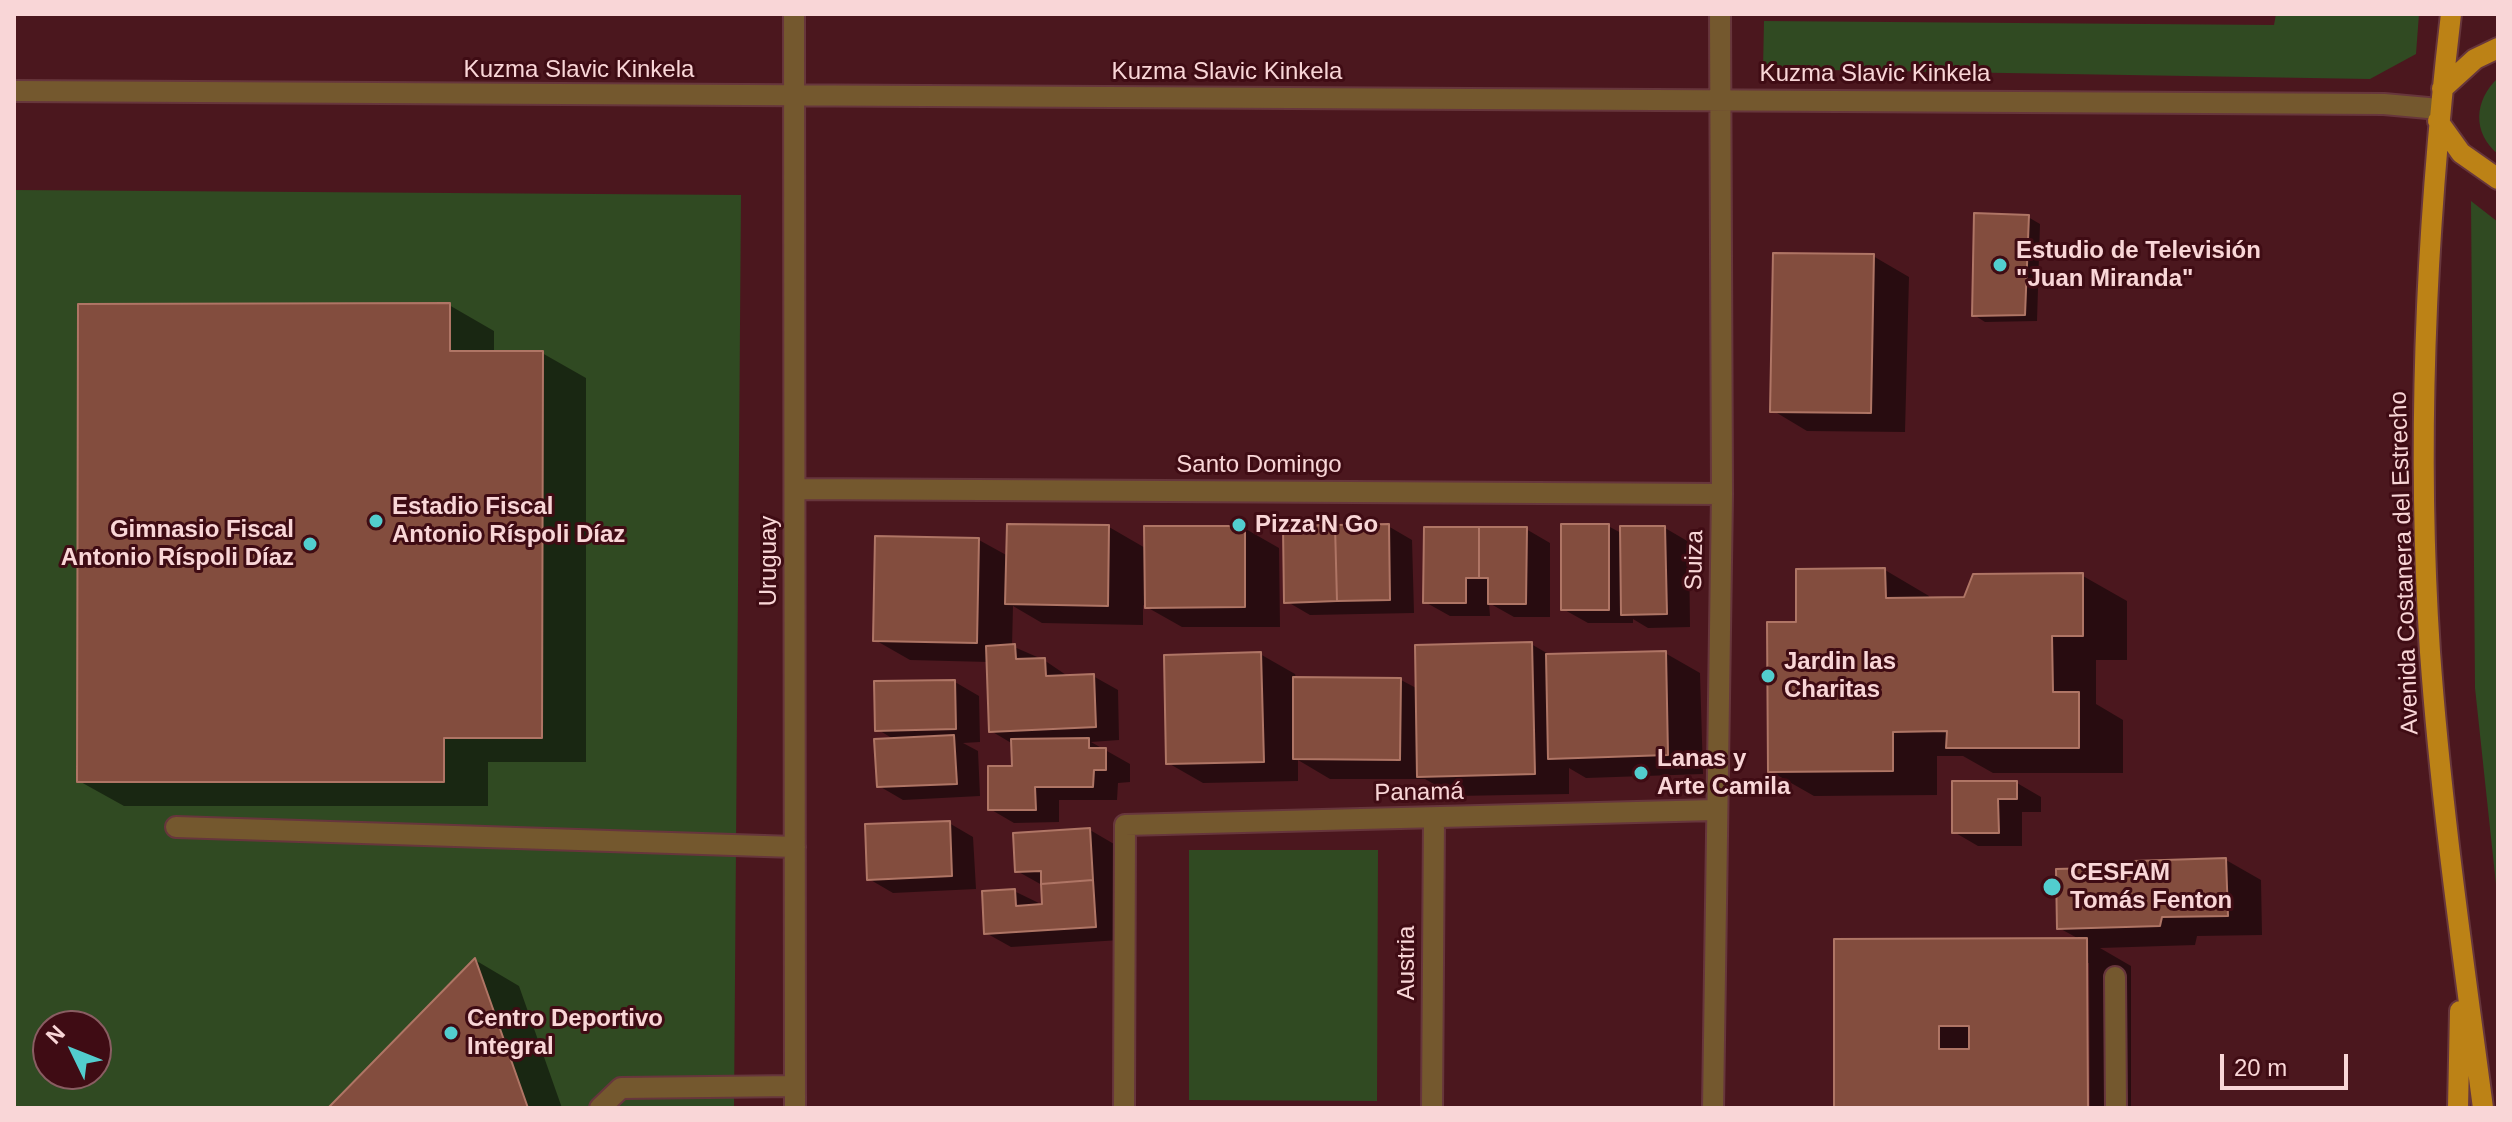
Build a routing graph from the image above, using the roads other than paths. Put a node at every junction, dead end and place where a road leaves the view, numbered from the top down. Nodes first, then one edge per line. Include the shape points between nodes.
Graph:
1 (794, 14) edge
2 (1720, 14) edge
3 (2451, 14) edge
4 (2498, 48) edge
5 (14, 91) edge
6 (791, 98) junction
7 (1719, 98) junction
8 (2440, 106) junction
9 (2498, 179) edge
10 (796, 489) junction
11 (1722, 494) junction
12 (1715, 810) junction
13 (1434, 819) junction
14 (176, 827) dead end
15 (795, 847) junction
16 (2462, 947) junction
17 (2115, 977) dead end
18 (795, 1086) junction
19 (600, 1108) edge
20 (795, 1108) edge
21 (1124, 1108) edge
22 (1432, 1108) edge
23 (1713, 1108) edge
24 (2116, 1108) edge
25 (2458, 1108) edge
26 (2483, 1108) edge

1 - 6 street, Uruguay
2 - 7 street, Suiza
3 - 8 main road, Avenida Costanera del Estrecho
4 - 8 main road via 2475,59
5 - 6 street, Kuzma Slavic Kinkela
6 - 7 street, Kuzma Slavic Kinkela
6 - 10 street, Uruguay
7 - 8 street, Kuzma Slavic Kinkela
7 - 11 street, Suiza
8 - 9 main road via 2461,153
8 - 16 main road, Avenida Costanera del Estrecho via 2424,372 2424,503 2430,652
10 - 11 street, Santo Domingo
10 - 15 street, Uruguay
11 - 12 street, Suiza
12 - 13 street, Panamá
12 - 23 street, Suiza
13 - 21 street, Panamá via 1125,825
13 - 22 street, Austria
14 - 15 street
15 - 18 street, Uruguay
16 - 25 main road
16 - 26 main road, Avenida Costanera del Estrecho
17 - 24 street
18 - 19 street via 621,1088
18 - 20 street, Uruguay

